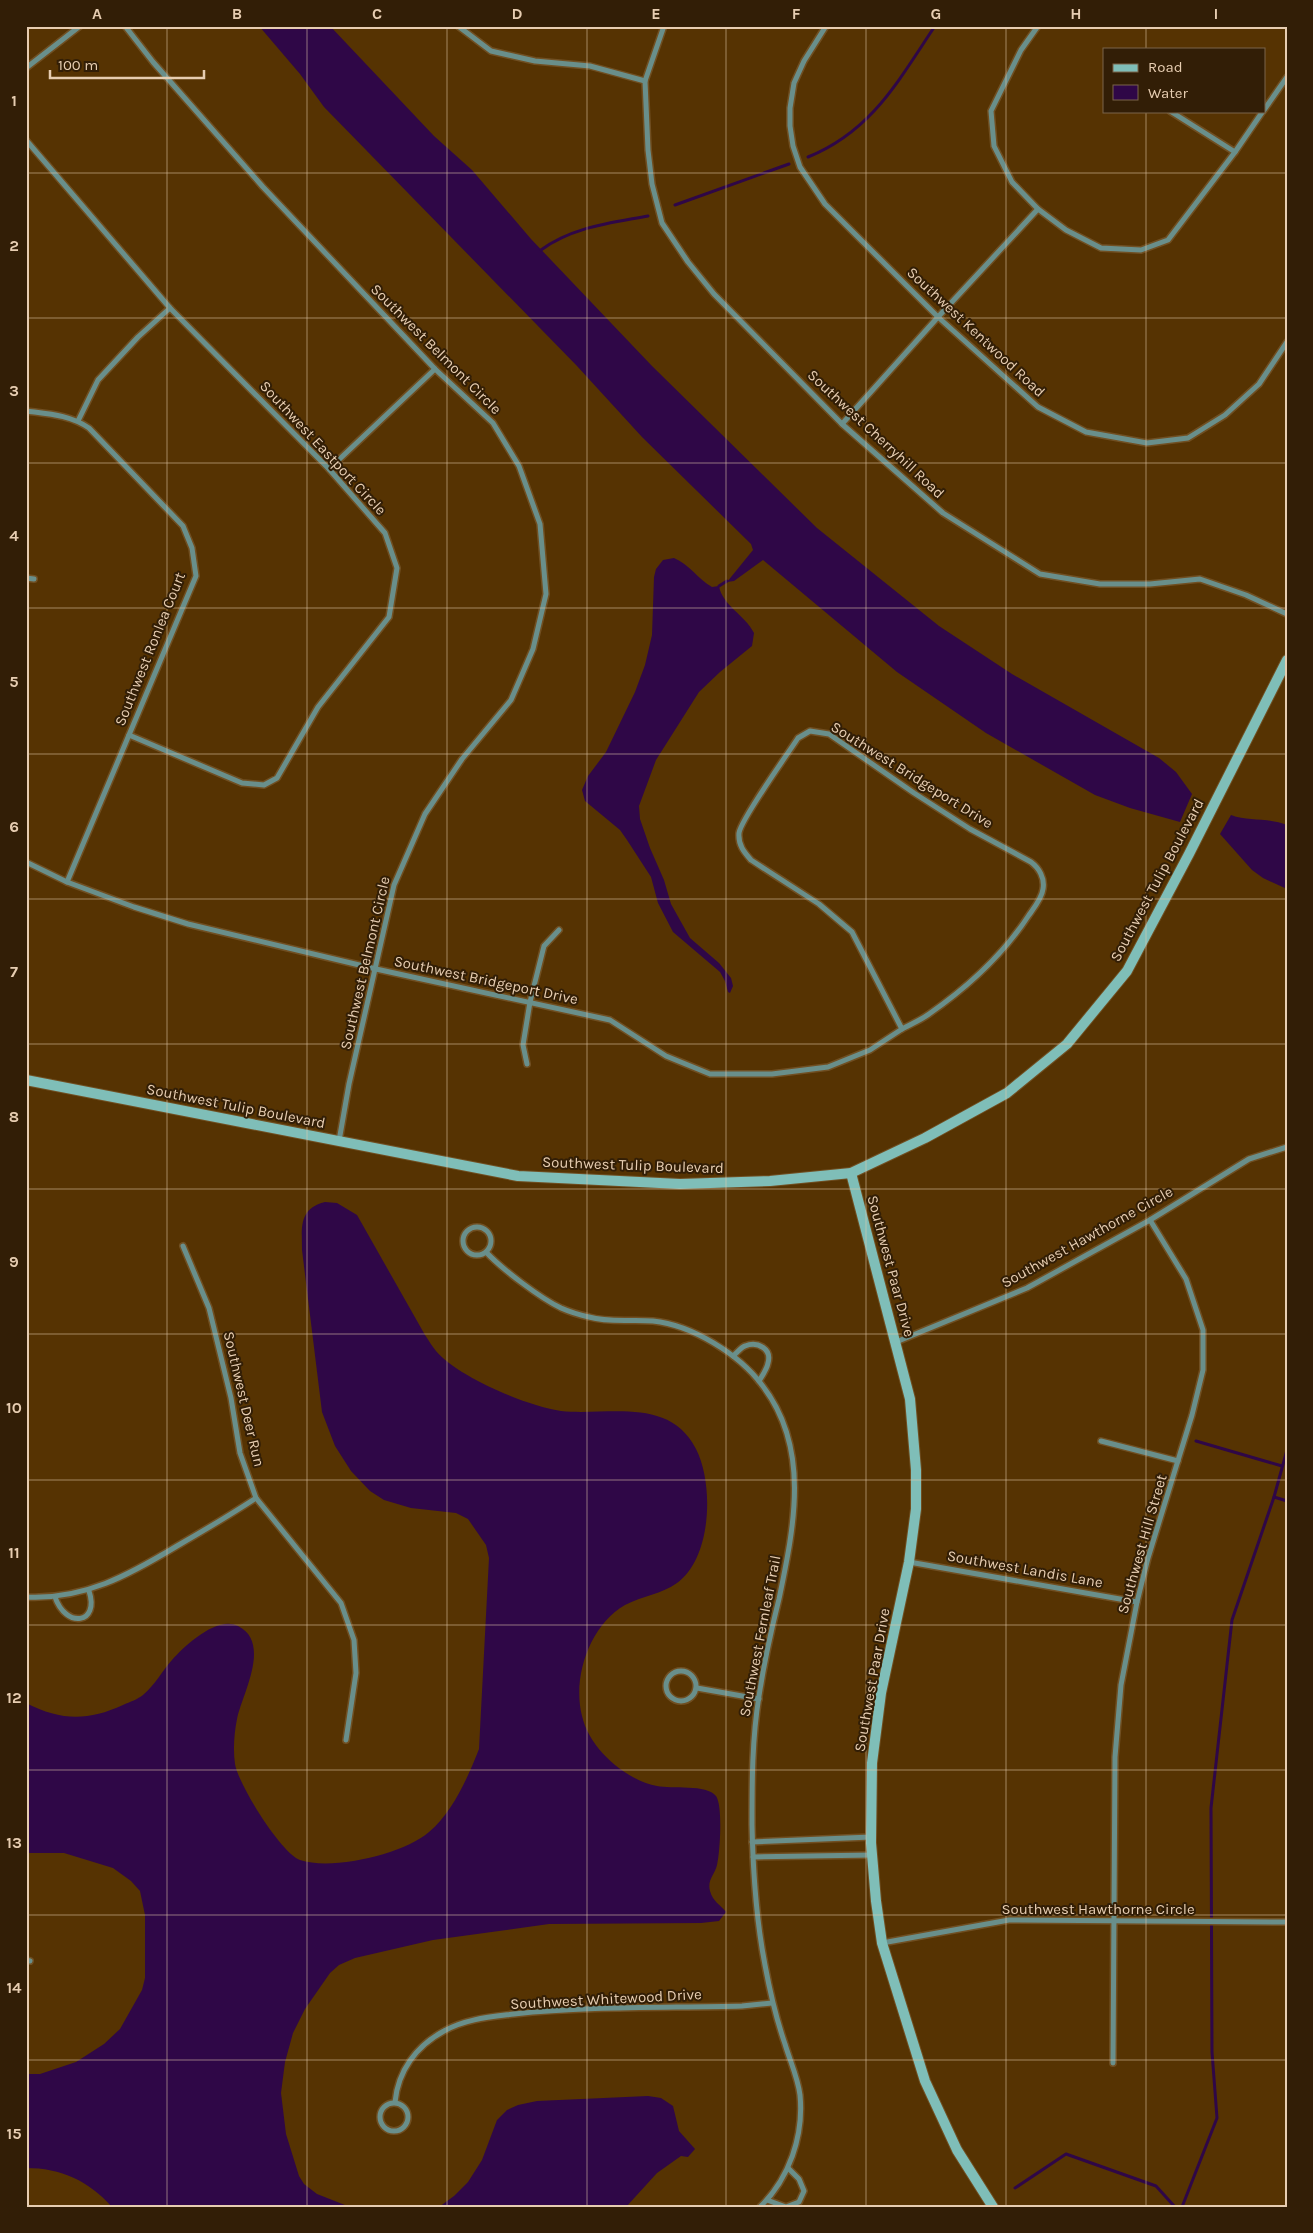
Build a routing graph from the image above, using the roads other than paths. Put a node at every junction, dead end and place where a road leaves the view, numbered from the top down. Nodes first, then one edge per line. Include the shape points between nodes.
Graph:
1 (80, 26) edge
2 (125, 26) edge
3 (458, 26) edge
4 (664, 26) edge
5 (826, 26) edge
6 (1038, 26) edge
7 (26, 68) edge
8 (1287, 77) edge
9 (645, 81) junction
10 (1266, 108) edge
11 (1172, 112) edge
12 (1263, 112) edge
13 (26, 140) edge
14 (1235, 152) junction
15 (1038, 210) junction
16 (170, 308) junction
17 (938, 317) junction
18 (1287, 342) edge
19 (435, 369) junction
20 (26, 411) edge
21 (78, 421) junction
22 (842, 424) junction
23 (330, 469) junction
24 (26, 578) edge
25 (34, 580) dead end
26 (1287, 614) edge
27 (1287, 660) edge
28 (129, 736) junction
29 (26, 862) edge
30 (67, 882) junction
31 (559, 930) dead end
32 (376, 969) junction
33 (530, 1002) junction
34 (902, 1029) junction
35 (526, 1064) dead end
36 (26, 1080) edge
37 (339, 1141) junction
38 (1287, 1147) edge
39 (851, 1173) junction
40 (1150, 1220) junction
41 (183, 1246) dead end
42 (486, 1252) junction
43 (896, 1342) junction
44 (733, 1356) junction
45 (759, 1381) junction
46 (1101, 1441) dead end
47 (1178, 1461) junction
48 (256, 1498) junction
49 (909, 1562) junction
50 (89, 1590) junction
51 (26, 1597) edge
52 (55, 1597) junction
53 (1136, 1602) junction
54 (696, 1688) junction
55 (759, 1699) junction
56 (346, 1740) dead end
57 (871, 1837) junction
58 (752, 1842) junction
59 (872, 1855) junction
60 (753, 1857) junction
61 (1112, 1919) junction
62 (1287, 1922) edge
63 (882, 1943) junction
64 (772, 2002) junction
65 (1113, 2063) dead end
66 (395, 2102) junction
67 (788, 2168) junction
68 (767, 2200) junction
69 (760, 2207) edge
70 (993, 2207) edge

1 - 7 street
2 - 19 street, Southwest Belmont Circle via 263,187
3 - 9 street via 491,50 535,61 590,66
4 - 9 street, Southwest Cherryhill Road
5 - 17 street, Southwest Kentwood Road via 794,83 790,126 800,167 825,204
6 - 15 street via 1021,50 991,111 994,146 1012,182
8 - 10 street
9 - 22 street, Southwest Cherryhill Road via 652,184 662,223 714,294
11 - 14 street
12 - 14 street
13 - 16 street, Southwest Eastport Circle
14 - 15 street via 1168,240 1141,250 1101,248 1066,230
15 - 17 street
16 - 21 street via 98,380
16 - 23 street, Southwest Eastport Circle
17 - 18 street, Southwest Kentwood Road via 1038,407 1086,432 1147,443 1188,438 1225,415 1259,384
17 - 22 street
19 - 23 street
19 - 32 street, Southwest Belmont Circle via 493,423 519,466 540,524 546,594 533,649 511,700 462,759 424,814 394,885
20 - 21 street, Southwest Ronlea Court
21 - 28 street, Southwest Ronlea Court via 89,428 183,526 192,548 196,576
22 - 26 street, Southwest Cherryhill Road via 943,513 1040,574 1100,584 1200,579
23 - 28 street, Southwest Eastport Circle via 385,533 397,568 389,616 318,707 277,778 264,785 242,783
24 - 25 street
27 - 39 street, Southwest Tulip Boulevard via 1127,971 1067,1044 1007,1093 925,1138
28 - 30 street, Southwest Ronlea Court
29 - 30 street, Southwest Bridgeport Drive
30 - 32 street, Southwest Bridgeport Drive via 188,924
31 - 33 street via 544,946
32 - 33 street, Southwest Bridgeport Drive
32 - 37 street, Southwest Belmont Circle
33 - 34 street, Southwest Bridgeport Drive via 610,1020 666,1056 710,1074 772,1074 828,1067 870,1050
33 - 35 street via 523,1045
34 - 34 street, Southwest Bridgeport Drive via 852,932 819,904 752,860 739,843 739,831 751,810 798,738 810,731 829,734 914,794 1031,862 1042,877 1044,887 1039,899 999,955 951,998
36 - 37 street, Southwest Tulip Boulevard
37 - 39 street, Southwest Tulip Boulevard via 518,1176 680,1184 770,1181
38 - 40 street, Southwest Hawthorne Circle via 1249,1159
39 - 43 street, Southwest Paar Drive
40 - 43 street, Southwest Hawthorne Circle via 1027,1288
40 - 47 street, Southwest Hill Street via 1186,1279 1203,1330 1203,1370
41 - 48 street, Southwest Deer Run via 209,1308 232,1398 240,1453
42 - 42 street, Southwest Fernleaf Trail via 492,1243 488,1230 481,1227 468,1230 464,1235 465,1249 470,1254
42 - 44 street, Southwest Fernleaf Trail via 560,1308 593,1319 655,1321 679,1327
43 - 49 street, Southwest Paar Drive via 910,1399 916,1470 916,1509
44 - 45 street, Southwest Fernleaf Trail
44 - 45 street via 745,1346 757,1344 764,1348 768,1363
45 - 55 street, Southwest Fernleaf Trail via 786,1428 794,1458 795,1492 790,1549
46 - 47 street
47 - 53 street, Southwest Hill Street
48 - 50 street via 123,1577
48 - 56 street, Southwest Deer Run via 341,1603 354,1640 356,1673
49 - 53 street, Southwest Landis Lane
49 - 57 street, Southwest Paar Drive via 881,1694 873,1753
50 - 52 street
50 - 52 street via 90,1612 81,1618 62,1612
51 - 52 street
53 - 61 street, Southwest Hill Street via 1121,1685 1115,1758
54 - 54 street via 694,1695 681,1701 674,1700 666,1688 671,1675 678,1672 692,1675
54 - 55 street
55 - 58 street, Southwest Fernleaf Trail via 752,1789
57 - 58 street
57 - 59 street, Southwest Paar Drive
58 - 60 street, Southwest Fernleaf Trail
59 - 60 street
59 - 63 street, Southwest Paar Drive
60 - 64 street, Southwest Fernleaf Trail via 754,1890
61 - 62 street, Southwest Hawthorne Circle
61 - 63 street, Southwest Hawthorne Circle via 1010,1920
61 - 65 street, Southwest Hill Street
63 - 70 street, Southwest Paar Drive via 925,2081 957,2150
64 - 66 street, Southwest Whitewood Drive via 742,2006 548,2010 465,2022 419,2048 399,2079
64 - 67 street, Southwest Fernleaf Trail via 800,2093 798,2137
66 - 66 street via 384,2106 379,2116 382,2126 392,2132 403,2128 408,2119 405,2108
67 - 68 street, Southwest Fernleaf Trail
67 - 68 street via 804,2191 799,2202 786,2207
68 - 69 street, Southwest Fernleaf Trail

